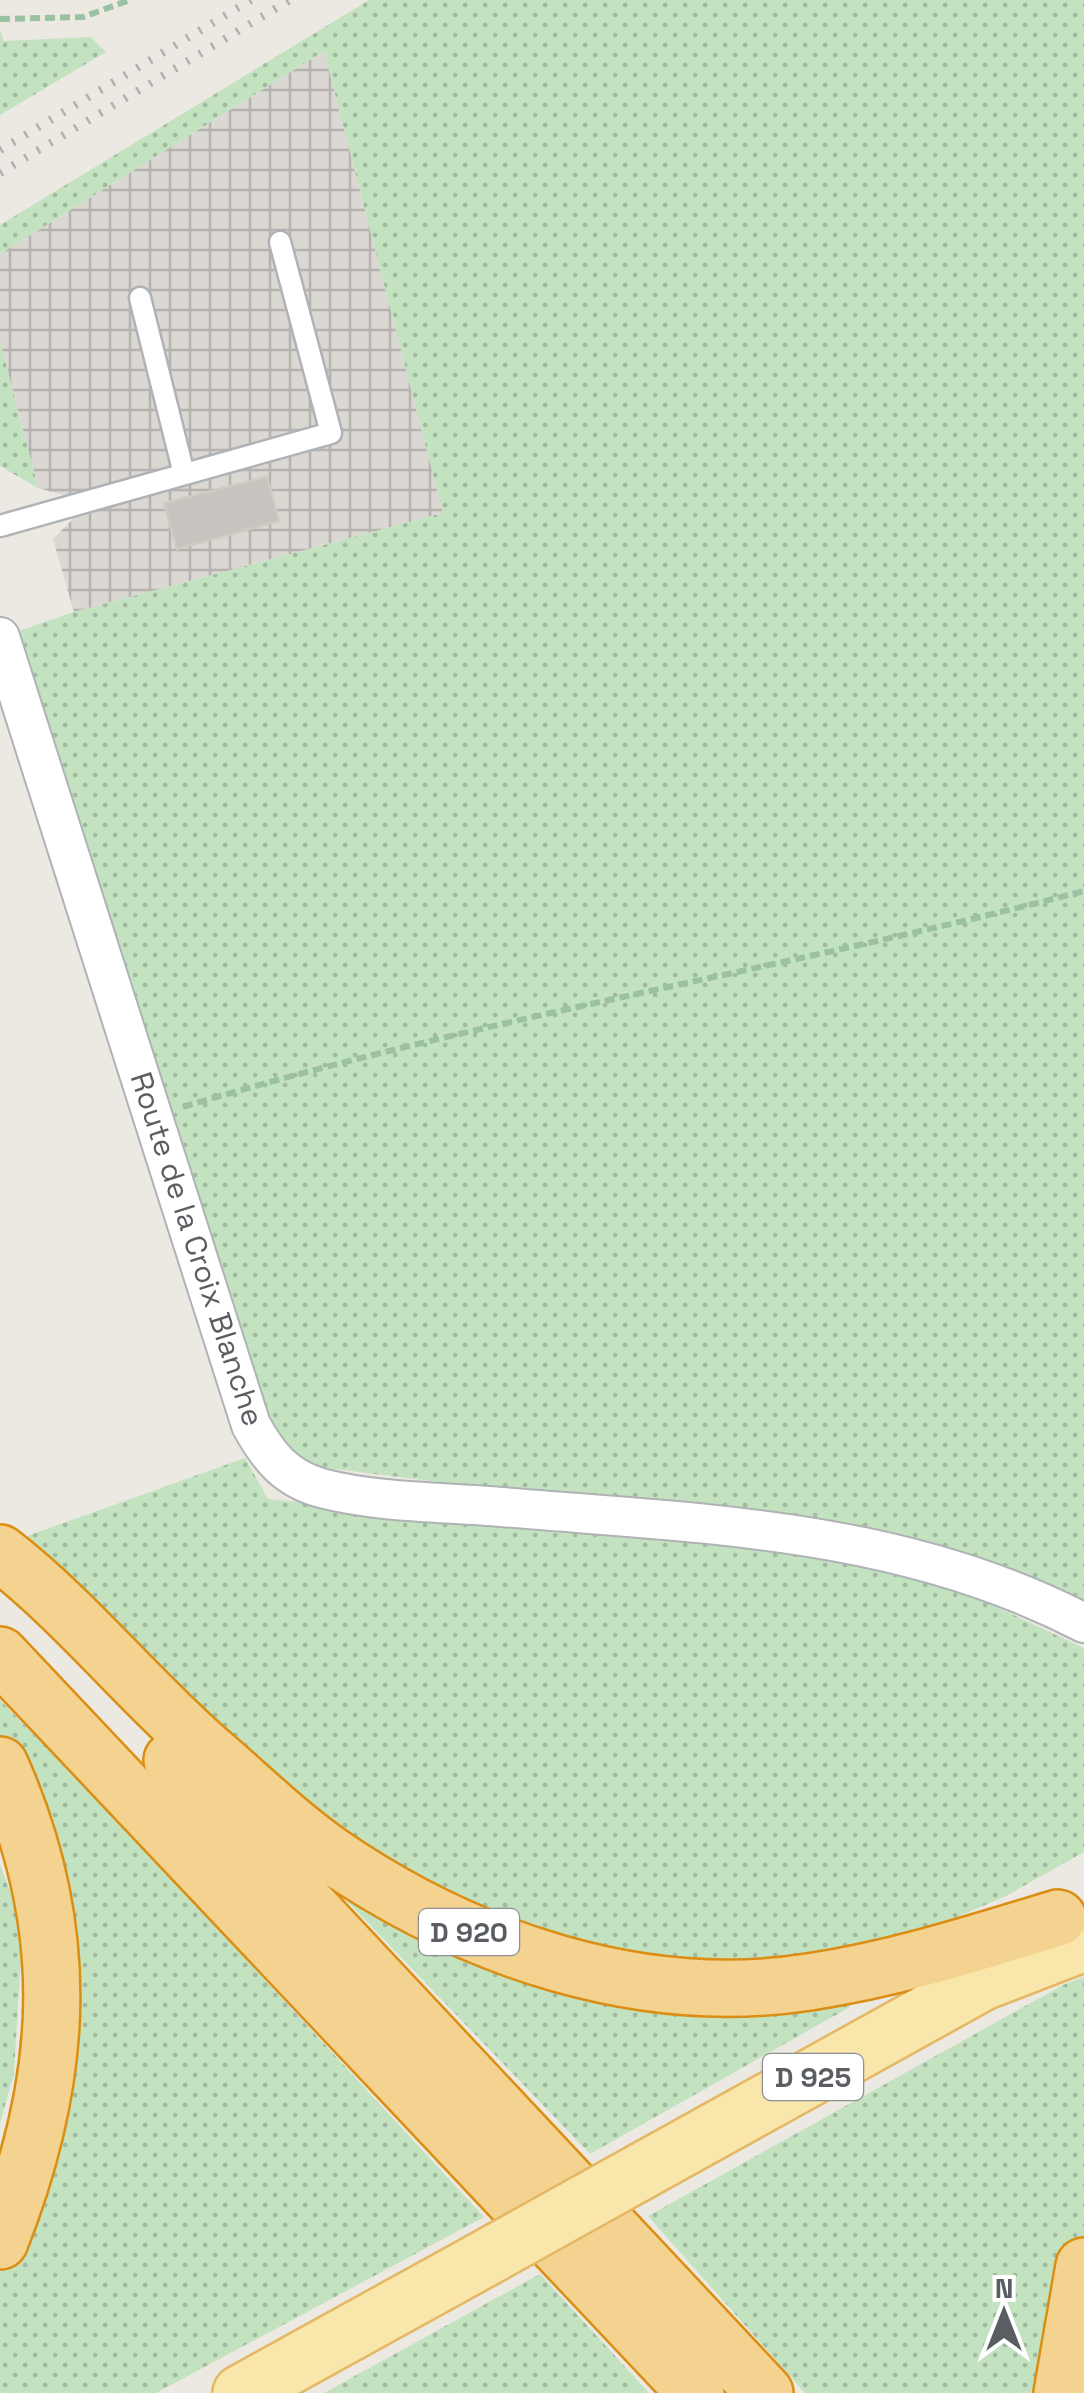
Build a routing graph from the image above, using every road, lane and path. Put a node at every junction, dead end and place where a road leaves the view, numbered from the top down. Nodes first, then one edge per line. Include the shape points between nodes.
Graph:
1 (130, 0) edge
2 (0, 19) edge
3 (280, 242) dead end
4 (140, 298) dead end
5 (184, 474) junction
6 (0, 526) edge
7 (0, 637) edge
8 (1084, 891) edge
9 (153, 1116) junction
10 (0, 1553) edge
11 (0, 1576) edge
12 (1084, 1624) edge
13 (0, 1655) edge
14 (0, 1765) edge
15 (1075, 1920) edge
16 (0, 2241) edge
17 (1084, 2266) edge
18 (241, 2393) edge
19 (696, 2393) edge
20 (764, 2393) edge
21 (1062, 2393) edge

1 - 2 path via 84,16
3 - 5 lane via 330,433
4 - 5 lane
5 - 6 lane
7 - 9 street, Route de la Croix Blanche
8 - 9 path via 416,1043
9 - 12 street, Route de la Croix Blanche via 251,1425 288,1474 322,1488 392,1497 802,1534 890,1550 1029,1595
10 - 15 highway, D 920 via 46,1590 204,1748 329,1854 452,1925 529,1956 696,1988 806,1983
11 - 20 highway
13 - 19 highway
14 - 16 highway via 32,1843 54,1973 44,2096
15 - 18 main road, D 925, bridge via 983,1982
17 - 21 highway

